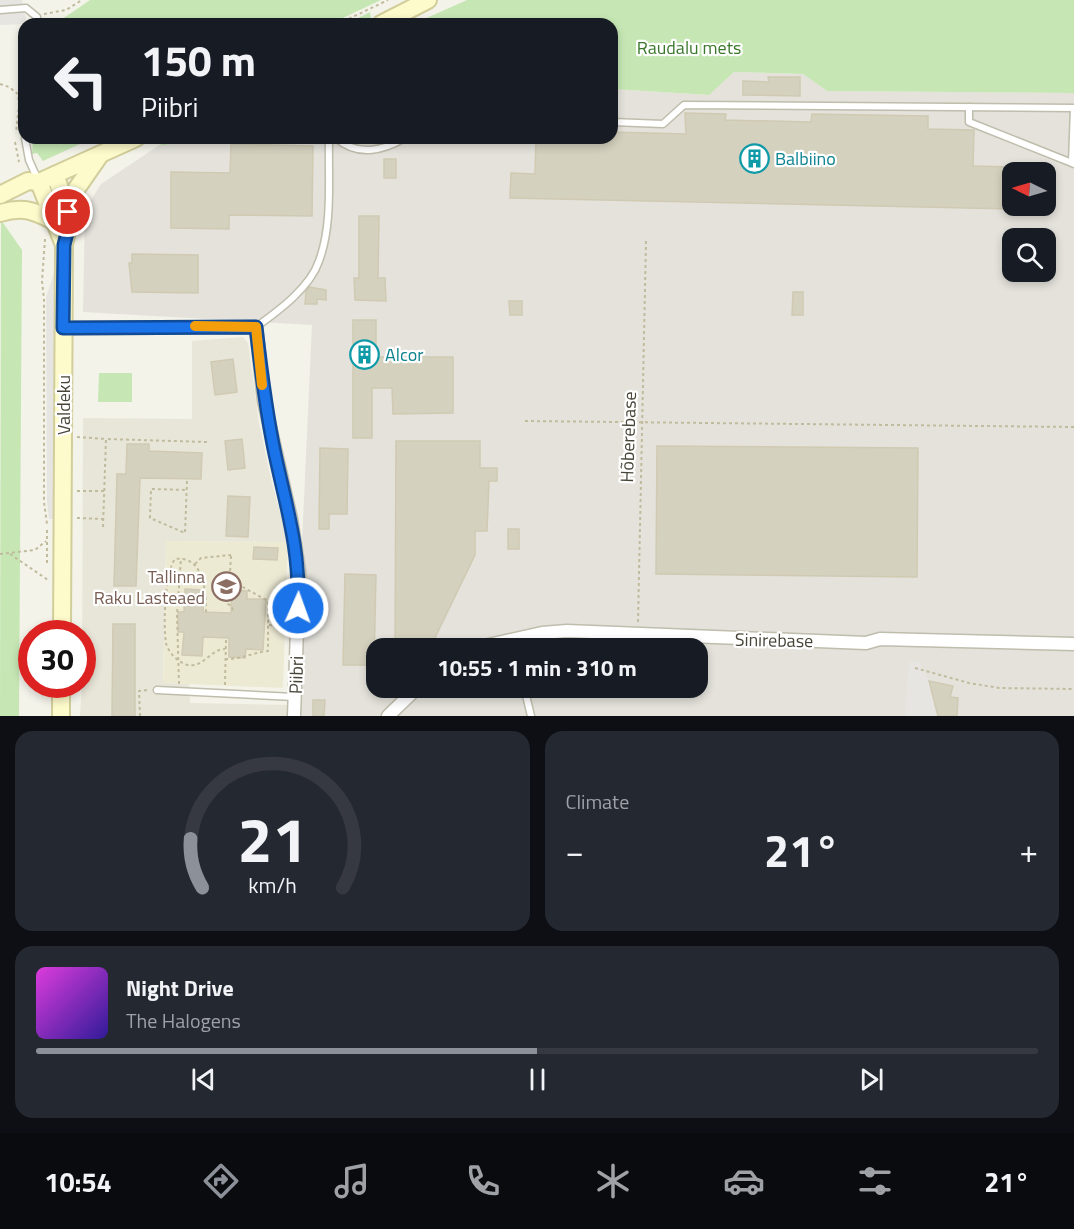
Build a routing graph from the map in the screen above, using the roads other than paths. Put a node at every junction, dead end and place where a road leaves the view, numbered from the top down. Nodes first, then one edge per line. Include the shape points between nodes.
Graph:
1 (428, 0) edge
2 (0, 10) edge
3 (34, 18) edge
4 (393, 18) edge
5 (969, 107) junction
6 (618, 122) edge
7 (26, 144) edge
8 (123, 144) edge
9 (328, 144) edge
10 (346, 144) edge
11 (393, 144) edge
12 (101, 154) junction
13 (1073, 164) edge
14 (55, 175) junction
15 (39, 183) junction
16 (0, 195) edge
17 (0, 206) edge
18 (0, 213) edge
19 (63, 218) junction
20 (256, 327) junction
21 (63, 328) junction
22 (62, 620) edge
23 (638, 633) junction
24 (541, 638) edge
25 (637, 638) edge
26 (1074, 644) edge
27 (157, 690) road end
28 (295, 697) junction
29 (61, 698) edge
30 (407, 698) edge
31 (527, 698) edge
32 (61, 716) edge
33 (294, 716) edge
34 (388, 716) edge
35 (531, 716) edge

1 - 4 street
2 - 3 lane via 26,8
5 - 6 lane via 684,105 663,124
5 - 13 lane via 969,122
5 - 13 lane via 1074,108
7 - 15 lane
8 - 12 street
9 - 20 lane via 326,230 319,263 291,300
10 - 11 lane via 368,151
12 - 14 street
12 - 19 street via 77,188
14 - 15 street
14 - 19 street
15 - 16 street via 28,181
15 - 17 street via 33,192
15 - 19 street
18 - 19 street via 15,208
19 - 21 street, Valdeku via 69,225 64,245
20 - 21 street
20 - 28 street, Piibri via 264,401 300,571
21 - 22 street, Valdeku
23 - 24 street, Sinirebase via 567,631
23 - 25 lane
23 - 26 street, Sinirebase via 881,644
27 - 28 lane
28 - 33 street, Piibri
29 - 32 street
30 - 34 street
31 - 35 lane

